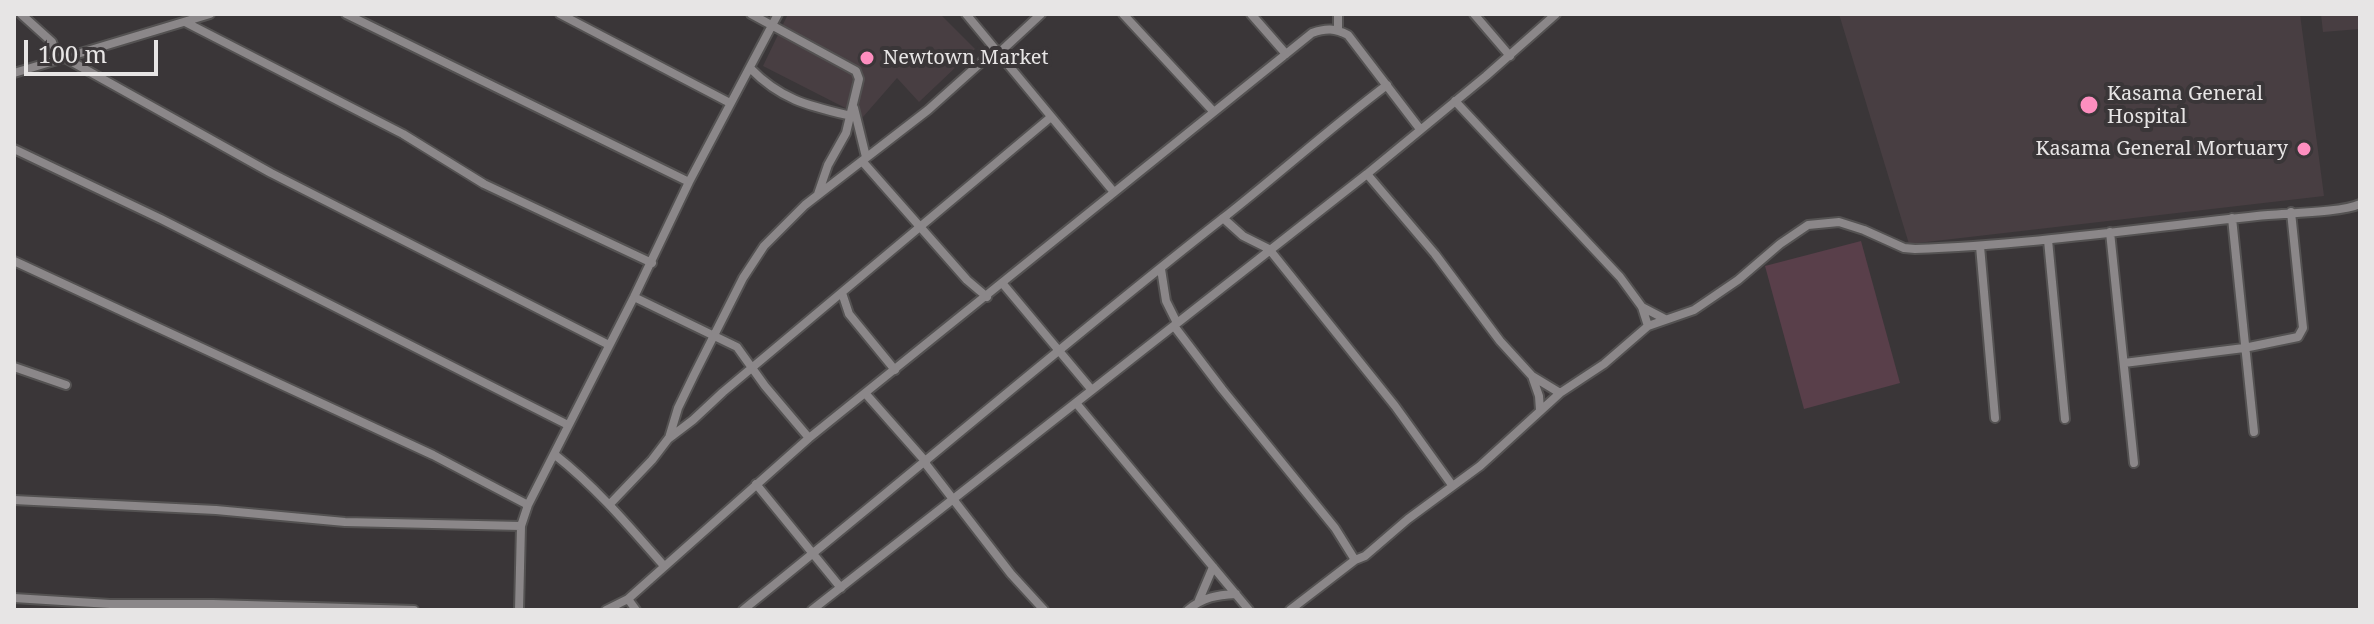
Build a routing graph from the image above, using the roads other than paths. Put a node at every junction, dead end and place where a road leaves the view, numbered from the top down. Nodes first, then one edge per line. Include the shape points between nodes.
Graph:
1 (21, 14) edge
2 (210, 14) edge
3 (346, 14) edge
4 (560, 14) edge
5 (751, 14) edge
6 (778, 14) edge
7 (966, 14) edge
8 (1041, 14) edge
9 (1123, 14) edge
10 (1251, 14) edge
11 (1338, 14) edge
12 (1474, 14) edge
13 (1556, 14) edge
14 (185, 22) junction
15 (772, 25) junction
16 (1338, 29) junction
17 (997, 52) junction
18 (1286, 54) junction
19 (1510, 56) junction
20 (62, 59) junction
21 (750, 68) junction
22 (14, 73) edge
23 (1387, 85) junction
24 (1455, 101) junction
25 (730, 103) junction
26 (853, 105) junction
27 (1213, 111) junction
28 (851, 116) junction
29 (1051, 117) junction
30 (1420, 129) junction
31 (14, 149) edge
32 (864, 159) junction
33 (1367, 174) junction
34 (689, 182) junction
35 (1113, 191) junction
36 (817, 195) junction
37 (2357, 207) edge
38 (2291, 212) junction
39 (1223, 218) junction
40 (2232, 218) junction
41 (920, 227) junction
42 (2110, 232) junction
43 (2048, 240) junction
44 (1980, 246) junction
45 (1269, 249) junction
46 (14, 261) edge
47 (652, 263) junction
48 (1161, 269) junction
49 (1003, 284) junction
50 (842, 293) junction
51 (634, 297) junction
52 (987, 297) junction
53 (1642, 307) junction
54 (1665, 319) junction
55 (1176, 324) junction
56 (1648, 326) junction
57 (716, 336) junction
58 (609, 345) junction
59 (2244, 348) junction
60 (1058, 352) junction
61 (2124, 363) junction
62 (14, 367) edge
63 (752, 369) junction
64 (895, 370) junction
65 (1532, 376) junction
66 (66, 385) dead end
67 (1091, 389) junction
68 (865, 393) junction
69 (1560, 393) junction
70 (1076, 403) junction
71 (1540, 410) junction
72 (1995, 418) dead end
73 (2065, 419) dead end
74 (568, 425) junction
75 (2254, 432) dead end
76 (809, 438) junction
77 (668, 439) junction
78 (554, 454) junction
79 (925, 463) junction
80 (2134, 463) dead end
81 (756, 484) junction
82 (1452, 485) junction
83 (14, 500) edge
84 (954, 500) junction
85 (610, 504) junction
86 (528, 505) junction
87 (521, 526) junction
88 (814, 553) junction
89 (1355, 560) junction
90 (664, 566) junction
91 (1213, 567) junction
92 (841, 588) junction
93 (1236, 594) junction
94 (14, 598) edge
95 (628, 599) junction
96 (1199, 600) junction
97 (414, 610) edge
98 (519, 610) edge
99 (606, 610) edge
100 (636, 610) edge
101 (743, 610) edge
102 (812, 610) edge
103 (1044, 610) edge
104 (1188, 610) edge
105 (1249, 610) edge
106 (1290, 610) edge

1 - 20 street via 52,42
2 - 14 street
3 - 34 street
4 - 25 street
5 - 15 street
6 - 15 street
7 - 17 street
8 - 17 street
9 - 27 street
10 - 18 street
11 - 16 street
12 - 19 street
13 - 19 street
14 - 20 street
14 - 47 street via 403,134 484,184
15 - 21 street
15 - 26 street via 856,71
16 - 18 street via 1312,33
16 - 23 street
17 - 29 street
17 - 32 street
18 - 27 street
19 - 24 street
20 - 22 street
20 - 58 street via 271,173
21 - 25 street
21 - 28 street via 789,99
23 - 30 street
23 - 39 street
24 - 30 street
24 - 53 street
25 - 34 street
26 - 28 street
26 - 32 street
27 - 35 street
28 - 36 street
29 - 35 street
29 - 41 street
30 - 33 street
31 - 74 street
32 - 36 street
32 - 41 street
33 - 45 street
33 - 65 street
34 - 47 street
35 - 49 street
36 - 57 street via 753,261
37 - 38 street
38 - 40 street
38 - 59 street via 2301,334
39 - 45 street
39 - 48 street
40 - 42 street
40 - 59 street
41 - 50 street
41 - 52 street
42 - 43 street
42 - 61 street
43 - 44 street
43 - 73 street
44 - 54 street via 1904,248 1839,222 1808,225 1714,297
44 - 72 street
45 - 55 street
45 - 82 street
46 - 86 street via 433,455
47 - 51 street
48 - 55 street
48 - 60 street
49 - 52 street
49 - 60 street
50 - 63 street
50 - 64 street via 849,314
51 - 57 street
51 - 58 street
52 - 64 street
53 - 54 street
53 - 56 street
54 - 56 street
55 - 67 street
55 - 89 street
56 - 69 street
57 - 63 street via 737,347
57 - 77 street via 681,400
58 - 74 street
59 - 61 street
59 - 75 street
60 - 67 street
60 - 79 street
61 - 80 street
62 - 66 street
63 - 76 street
63 - 77 street
64 - 68 street
65 - 69 street
65 - 71 street
67 - 70 street
68 - 76 street
68 - 79 street
69 - 71 street
70 - 84 street
70 - 91 street
71 - 82 street via 1509,442
74 - 78 street
76 - 81 street
77 - 85 street
78 - 85 street
78 - 86 street
79 - 84 street
79 - 88 street
81 - 88 street
81 - 90 street
82 - 89 street
83 - 87 street via 345,522
84 - 92 street
84 - 103 street
85 - 90 street
86 - 87 street
87 - 98 street
88 - 92 street
88 - 101 street
89 - 106 street
90 - 95 street
91 - 93 street
91 - 96 street
92 - 102 street
93 - 96 street
93 - 105 street
94 - 97 street
95 - 99 street
95 - 100 street
96 - 104 street

